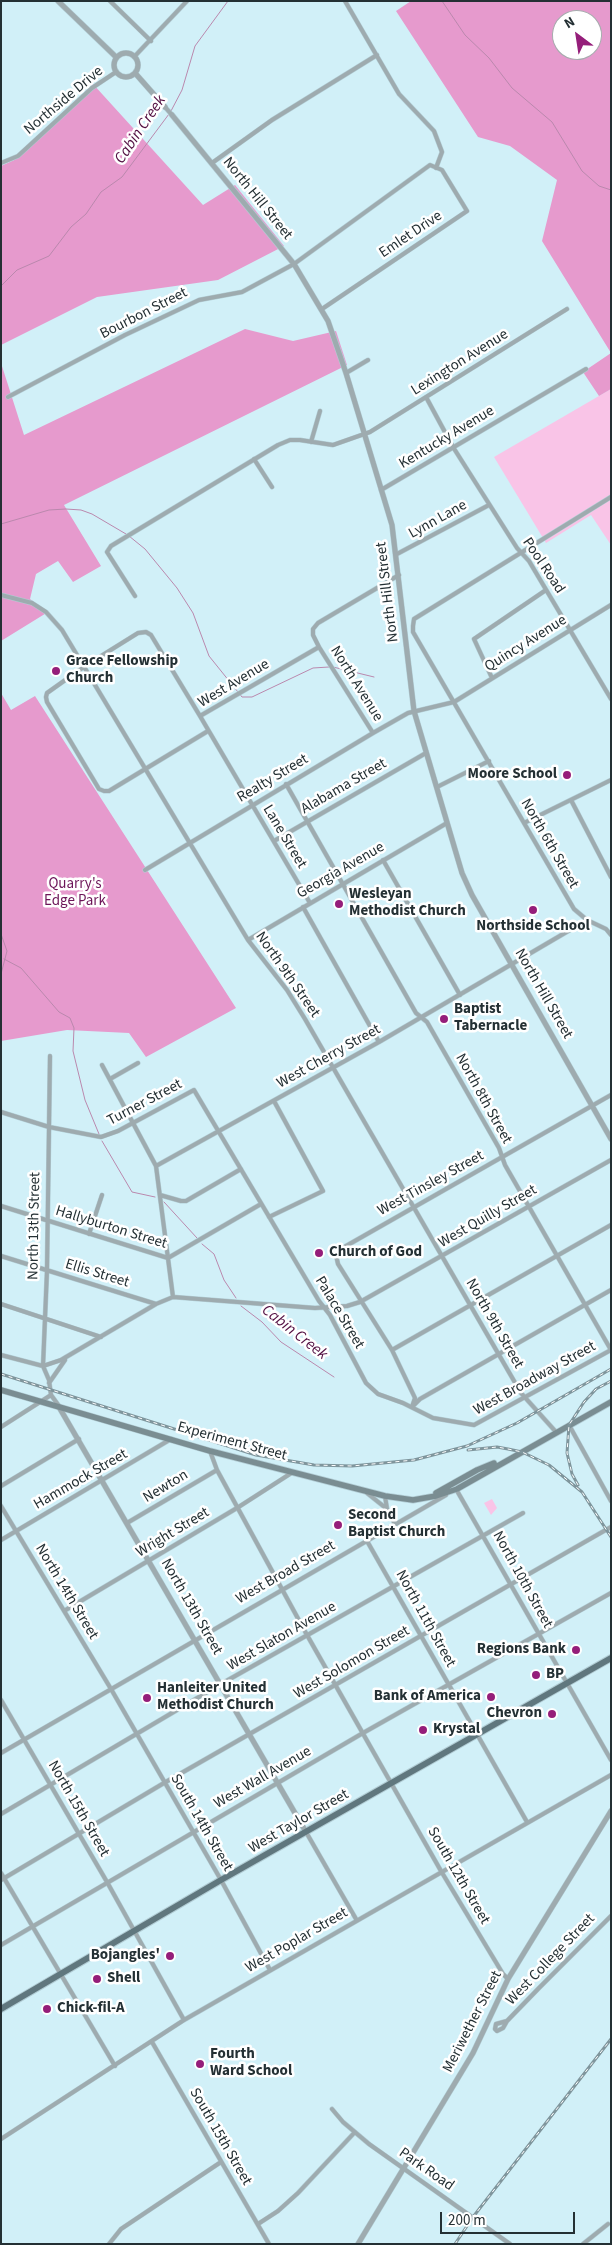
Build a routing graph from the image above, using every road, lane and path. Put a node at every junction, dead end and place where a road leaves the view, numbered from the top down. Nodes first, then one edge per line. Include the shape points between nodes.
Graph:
1 (58, 1) edge
2 (110, 1) edge
3 (187, 1) edge
4 (345, 1) edge
5 (151, 40) junction
6 (378, 55) junction
7 (134, 56) junction
8 (116, 57) junction
9 (116, 72) junction
10 (135, 73) junction
11 (165, 107) joint
12 (172, 115) joint
13 (1, 163) edge
14 (212, 163) junction
15 (436, 168) junction
16 (294, 264) junction
17 (322, 309) junction
18 (567, 309) dead end
19 (368, 360) dead end
20 (586, 369) dead end
21 (346, 373) junction
22 (8, 397) dead end
23 (426, 397) junction
24 (320, 411) dead end
25 (364, 434) junction
26 (311, 442) junction
27 (453, 448) junction
28 (254, 459) junction
29 (272, 487) dead end
30 (381, 490) junction
31 (611, 497) edge
32 (489, 505) junction
33 (397, 554) junction
34 (522, 554) junction
35 (399, 576) junction
36 (546, 590) junction
37 (1, 595) edge
38 (135, 596) dead end
39 (611, 605) edge
40 (570, 630) junction
41 (320, 647) junction
42 (85, 666) junction
43 (492, 678) junction
44 (611, 699) edge
45 (454, 702) junction
46 (414, 710) junction
47 (200, 716) junction
48 (208, 731) junction
49 (372, 733) junction
50 (426, 753) junction
51 (489, 761) junction
52 (146, 768) junction
53 (611, 780) edge
54 (286, 784) junction
55 (436, 787) junction
56 (570, 800) junction
57 (252, 804) junction
58 (308, 822) junction
59 (447, 822) junction
60 (524, 823) junction
61 (274, 841) junction
62 (191, 843) junction
63 (383, 860) junction
64 (145, 870) dead end
65 (611, 877) edge
66 (343, 884) junction
67 (310, 902) junction
68 (303, 907) junction
69 (587, 920) junction
70 (611, 935) edge
71 (248, 940) junction
72 (512, 965) junction
73 (460, 995) junction
74 (421, 1017) junction
75 (379, 1042) junction
76 (50, 1056) dead end
77 (138, 1063) dead end
78 (102, 1065) dead end
79 (334, 1068) junction
80 (110, 1079) junction
81 (611, 1095) edge
82 (274, 1101) junction
83 (592, 1105) junction
84 (1, 1112) edge
85 (133, 1122) junction
86 (49, 1127) junction
87 (219, 1131) junction
88 (611, 1139) edge
89 (502, 1157) junction
90 (611, 1160) edge
91 (156, 1166) junction
92 (241, 1169) junction
93 (160, 1194) junction
94 (102, 1195) dead end
95 (261, 1204) junction
96 (1, 1206) edge
97 (414, 1206) junction
98 (529, 1206) junction
99 (269, 1217) junction
100 (48, 1220) junction
101 (611, 1225) edge
102 (89, 1234) junction
103 (1, 1256) edge
104 (443, 1256) junction
105 (556, 1256) junction
106 (168, 1258) junction
107 (47, 1271) junction
108 (611, 1290) edge
109 (173, 1297) junction
110 (360, 1302) junction
111 (1, 1304) edge
112 (156, 1304) junction
113 (471, 1305) junction
114 (585, 1305) junction
115 (325, 1308) junction
116 (46, 1319) junction
117 (101, 1337) junction
118 (392, 1350) junction
119 (611, 1350) edge
120 (499, 1354) junction
121 (1, 1355) edge
122 (67, 1358) junction
123 (42, 1366) junction
124 (49, 1383) junction
125 (1, 1390) edge
126 (51, 1395) junction
127 (526, 1398) junction
128 (42, 1402) junction
129 (611, 1402) edge
130 (59, 1406) junction
131 (412, 1407) junction
132 (569, 1425) junction
133 (1, 1427) edge
134 (556, 1432) junction
135 (171, 1438) junction
136 (78, 1439) junction
137 (210, 1451) junction
138 (517, 1454) junction
139 (217, 1470) junction
140 (293, 1472) junction
141 (102, 1480) junction
142 (1, 1486) edge
143 (457, 1488) junction
144 (363, 1490) junction
145 (385, 1496) junction
146 (427, 1498) junction
147 (611, 1500) edge
148 (1, 1506) edge
149 (237, 1508) junction
150 (387, 1509) junction
151 (523, 1513) dead end
152 (127, 1523) junction
153 (395, 1524) junction
154 (611, 1527) edge
155 (16, 1531) junction
156 (484, 1536) junction
157 (1, 1540) edge
158 (367, 1540) junction
159 (150, 1561) junction
160 (511, 1584) junction
161 (394, 1586) junction
162 (283, 1589) junction
163 (611, 1593) edge
164 (64, 1611) junction
165 (539, 1634) junction
166 (307, 1635) junction
167 (422, 1636) junction
168 (196, 1639) junction
169 (611, 1658) edge
170 (567, 1682) junction
171 (221, 1684) junction
172 (336, 1685) junction
173 (449, 1685) junction
174 (111, 1689) junction
175 (1, 1700) edge
176 (363, 1733) junction
177 (137, 1734) junction
178 (250, 1734) junction
179 (477, 1734) junction
180 (24, 1740) junction
181 (1, 1754) edge
182 (611, 1760) edge
183 (611, 1775) edge
184 (164, 1782) junction
185 (278, 1783) junction
186 (392, 1783) junction
187 (51, 1785) junction
188 (611, 1811) edge
189 (1, 1814) edge
190 (527, 1822) junction
191 (193, 1832) junction
192 (306, 1832) junction
193 (79, 1834) junction
194 (441, 1871) junction
195 (1, 1873) edge
196 (3, 1879) edge
197 (221, 1880) junction
198 (107, 1882) junction
199 (611, 1916) edge
200 (356, 1919) junction
201 (33, 1926) junction
202 (134, 1931) junction
203 (1, 1945) edge
204 (270, 1970) junction
205 (61, 1974) junction
206 (508, 1979) junction
207 (1, 2009) edge
208 (184, 2020) junction
209 (508, 2021) dead end
210 (152, 2042) junction
211 (114, 2066) junction
212 (332, 2109) dead end
213 (355, 2132) junction
214 (1, 2139) edge
215 (222, 2162) junction
216 (404, 2167) junction
217 (258, 2224) junction
218 (608, 2224) dead end
219 (109, 2244) edge
220 (270, 2244) edge
221 (358, 2244) edge
222 (510, 2244) edge
223 (583, 2244) edge

1 - 8 street
2 - 5 street
3 - 5 street
4 - 6 street
5 - 7 street
6 - 14 street via 272,120
6 - 15 street via 399,94 434,131 442,152
7 - 8 street via 127,53
7 - 10 street via 138,67
8 - 9 street via 113,65
9 - 10 street via 125,78
9 - 13 street, Northside Drive via 92,88 18,156
10 - 11 street, North Hill Street
11 - 12 street, North Hill Street
12 - 14 street, North Hill Street
14 - 16 street, North Hill Street
15 - 16 street, Bourbon Street via 430,166 411,178
15 - 17 street, Emlet Drive via 442,170 467,211
16 - 17 street, North Hill Street
16 - 22 street, Bourbon Street via 242,292 209,296 166,314
17 - 21 street, North Hill Street
18 - 23 street, Lexington Avenue
19 - 21 street
20 - 27 street, Kentucky Avenue
21 - 25 street, North Hill Street
23 - 25 street, Lexington Avenue
23 - 27 street, Pool Road
24 - 26 street
25 - 26 street, Lexington Avenue via 333,445
25 - 30 street, North Hill Street
26 - 28 street, Lexington Avenue via 290,440
27 - 30 street, Kentucky Avenue
27 - 32 street, Pool Road
28 - 29 street
28 - 38 street, Lexington Avenue via 111,546 107,552
30 - 33 street, North Hill Street
31 - 34 street
32 - 33 street, Lynn Lane
32 - 34 street, Pool Road
33 - 35 street, North Hill Street
34 - 36 street, Pool Road
34 - 45 street, North 6th Street via 414,619 413,632
35 - 41 street via 318,623 313,635
35 - 46 street, North Hill Street
36 - 40 street, Pool Road
36 - 43 street via 474,639
37 - 42 street, North 9th Street via 32,603 46,612
39 - 40 street, Quincy Avenue
40 - 43 street, Quincy Avenue
40 - 44 street, Pool Road
41 - 47 street, West Avenue
41 - 49 street, North Avenue
42 - 47 street via 138,633 146,632 151,635
42 - 52 street, North 9th Street
42 - 52 street, West Avenue via 47,693 47,702 99,788 109,790
43 - 45 street, Quincy Avenue
45 - 46 street, Realty Street
45 - 51 street, North 6th Street
46 - 49 street, Realty Street
46 - 50 street, North Hill Street
47 - 48 street, West Avenue
48 - 52 street, West Avenue
48 - 57 street, Lane Street
49 - 54 street, Realty Street
50 - 55 street, North Hill Street
50 - 58 street, Alabama Street
51 - 55 street
51 - 60 street, North 6th Street
52 - 62 street, North 9th Street
53 - 56 street
54 - 57 street, Realty Street
54 - 58 street, North 8th Street
55 - 59 street, North Hill Street
56 - 60 street
56 - 65 street
57 - 61 street, Lane Street
57 - 62 street, Realty Street
58 - 61 street, Alabama Street
58 - 66 street, North 8th Street
59 - 63 street, Georgia Avenue
59 - 72 street, North Hill Street via 462,873
60 - 69 street, North 6th Street via 574,909
61 - 67 street, Lane Street
62 - 64 street, Realty Street
62 - 71 street, North 9th Street
63 - 66 street, Georgia Avenue
63 - 73 street
66 - 67 street, Georgia Avenue
66 - 74 street, North 8th Street
67 - 68 street, Georgia Avenue
68 - 71 street, Georgia Avenue
68 - 75 street
69 - 70 street, North 6th Street
69 - 72 street, West Cherry Street
71 - 79 street, North 9th Street via 287,990
72 - 73 street, West Cherry Street
72 - 83 street, North Hill Street
73 - 74 street, West Cherry Street
74 - 75 street, West Cherry Street
74 - 89 street, North 8th Street via 427,1022
75 - 79 street, West Cherry Street
76 - 86 street, North 13th Street
77 - 80 street
78 - 80 street
79 - 82 street, West Cherry Street
79 - 97 street, North 9th Street
80 - 85 street
81 - 83 street, West Tinsley Street
82 - 87 street, West Cherry Street
82 - 99 street via 323,1191
83 - 88 street, North Hill Street
83 - 89 street, West Tinsley Street
84 - 86 street, Turner Street
85 - 86 street, Turner Street via 100,1137
85 - 87 street, Turner Street via 194,1090
85 - 91 street
86 - 100 street, North 13th Street
87 - 91 street, West Cherry Street
87 - 92 street, Palace Street
89 - 97 street, West Tinsley Street
89 - 98 street, North 8th Street
90 - 98 street, West Quilly Street
91 - 93 street
92 - 93 street via 186,1201
92 - 95 street, Palace Street
93 - 106 street
94 - 102 street
95 - 99 street, Palace Street
95 - 106 street, Hallyburton Street
96 - 100 street, Hallyburton Street
97 - 104 street, North 9th Street
97 - 110 street, West Tinsley Street via 346,1245 336,1255
98 - 104 street, West Quilly Street
98 - 105 street, North 8th Street
99 - 115 street, Palace Street
100 - 102 street, Hallyburton Street
100 - 107 street, North 13th Street
101 - 105 street
102 - 106 street, Hallyburton Street
103 - 107 street, Ellis Street
104 - 110 street, West Quilly Street
104 - 113 street, North 9th Street
105 - 113 street
105 - 114 street, North 8th Street
106 - 109 street
107 - 112 street, Ellis Street
107 - 116 street, North 13th Street
108 - 114 street
109 - 112 street, West Quilly Street
109 - 115 street, West Quilly Street
110 - 115 street, West Quilly Street
110 - 118 street
111 - 116 street
112 - 117 street, West Quilly Street
113 - 118 street
113 - 120 street, North 9th Street
114 - 119 street, North 8th Street
114 - 120 street
115 - 131 street, Palace Street via 372,1390
116 - 117 street
116 - 123 street, North 13th Street
117 - 122 street, West Quilly Street
118 - 131 street via 414,1398
119 - 127 street, West Broadway Street
120 - 127 street, North 9th Street
120 - 131 street via 420,1399
121 - 123 street
122 - 123 street, West Quilly Street
122 - 124 street, West Quilly Street
123 - 124 street, North 13th Street
124 - 126 street, North 13th Street
125 - 128 main road, Experiment Street
126 - 128 street
126 - 130 street, North 13th Street
127 - 131 street, West Broadway Street via 474,1425 433,1418
127 - 134 street, North 9th Street
128 - 130 main road, Experiment Street
128 - 133 street
129 - 132 main road, West Broad Street
130 - 135 main road, Experiment Street
130 - 136 street, North 13th Street
132 - 134 main road, West Broad Street
132 - 147 street
134 - 138 main road, West Broad Street
135 - 137 main road, Experiment Street
135 - 141 street, Hammock Street
136 - 141 street, North 13th Street
136 - 142 street
137 - 139 street, South 12th Street
137 - 140 main road, Experiment Street
138 - 143 main road, West Broad Street
138 - 146 main road via 477,1470
139 - 149 street, South 12th Street
139 - 152 street, Newton
140 - 144 main road, Experiment Street
140 - 149 street, Wright Street
141 - 152 street, North 13th Street
141 - 155 street, Hammock Street
143 - 146 main road, Experiment Street
143 - 153 street, West Broad Street
143 - 156 street, North 10th Street
144 - 145 main road, Experiment Street
144 - 150 street
145 - 146 main road, Experiment Street via 407,1500
145 - 150 street
148 - 155 street, North 14th Street
149 - 159 street, Wright Street
149 - 162 street, South 12th Street
150 - 153 street
151 - 156 street, West Slaton Avenue
152 - 159 street, North 13th Street
153 - 158 street, West Broad Street
154 - 160 street, West Solomon Street
155 - 157 street, Hammock Street
155 - 164 street, North 14th Street
156 - 160 street, North 10th Street
156 - 161 street, West Slaton Avenue
158 - 161 street, North 11th Street
158 - 162 street, West Broad Street
159 - 164 street, Wright Street
159 - 168 street, North 13th Street
160 - 165 street, North 10th Street
160 - 167 street, West Solomon Street
161 - 166 street, West Slaton Avenue
161 - 167 street, North 11th Street
162 - 166 street, South 12th Street
162 - 168 street, West Broad Street
163 - 165 street, West Wall Avenue
164 - 174 street, North 14th Street
165 - 170 street, North 10th Street
165 - 173 street, West Wall Avenue
166 - 171 street, West Slaton Avenue
166 - 172 street, South 12th Street
167 - 172 street, West Solomon Street
167 - 173 street, North 11th Street
168 - 171 street, North 13th Street
168 - 174 street, West Broad Street
169 - 170 main road, West Taylor Street
170 - 179 main road, West Taylor Street
170 - 182 street, North 10th Street
171 - 177 street, West Slaton Avenue
171 - 178 street, North 13th Street
172 - 176 street, South 12th Street
172 - 178 street, West Solomon Street
173 - 176 street, West Wall Avenue
173 - 179 street, North 11th Street
174 - 177 street, South 14th Street
174 - 180 street, West Broad Street
175 - 180 street, North 15th Street
176 - 185 street, West Wall Avenue
176 - 186 street, South 12th Street
177 - 184 street, South 14th Street
177 - 187 street, West Slaton Avenue
178 - 184 street, West Solomon Street
178 - 185 street, North 13th Street
179 - 186 main road, West Taylor Street
179 - 190 street, North 11th Street
180 - 181 street, West Broad Street
180 - 187 street, North 15th Street
183 - 190 street, West Poplar Street
184 - 191 street, South 14th Street
184 - 193 street, West Solomon Street
185 - 191 street, West Wall Avenue
185 - 192 street, North 13th Street
186 - 192 main road, West Taylor Street
186 - 194 street, South 12th Street
187 - 189 street, West Slaton Avenue
187 - 193 street, North 15th Street
188 - 206 street, Meriwether Street
190 - 194 street, West Poplar Street
191 - 197 street, South 14th Street
191 - 198 street, West Wall Avenue
192 - 197 main road, West Taylor Street
192 - 200 street
193 - 196 street, West Solomon Street
193 - 198 street, North 15th Street
194 - 200 street, West Poplar Street
194 - 206 street, South 12th Street
195 - 196 street
196 - 201 street
197 - 202 main road, West Taylor Street
197 - 204 street, South 14th Street
198 - 201 street, West Wall Avenue
198 - 202 street, North 15th Street
199 - 209 street, West College Street
200 - 204 street, West Poplar Street
201 - 203 street, West Wall Avenue
201 - 205 street
202 - 205 main road, West Taylor Street
202 - 208 street
204 - 208 street, West Poplar Street
205 - 207 main road, West Taylor Street
205 - 211 street
206 - 216 street, Meriwether Street via 473,2054
208 - 210 street, West Poplar Street
210 - 211 street, West Poplar Street
210 - 215 street, South 15th Street
211 - 214 street, West Poplar Street
212 - 213 street, Park Road
213 - 216 street, Park Road
213 - 217 street via 295,2196
215 - 217 street, South 15th Street
215 - 219 street via 121,2229
216 - 221 street, Meriwether Street
216 - 222 street, Park Road
217 - 220 street, South 15th Street
218 - 223 street

